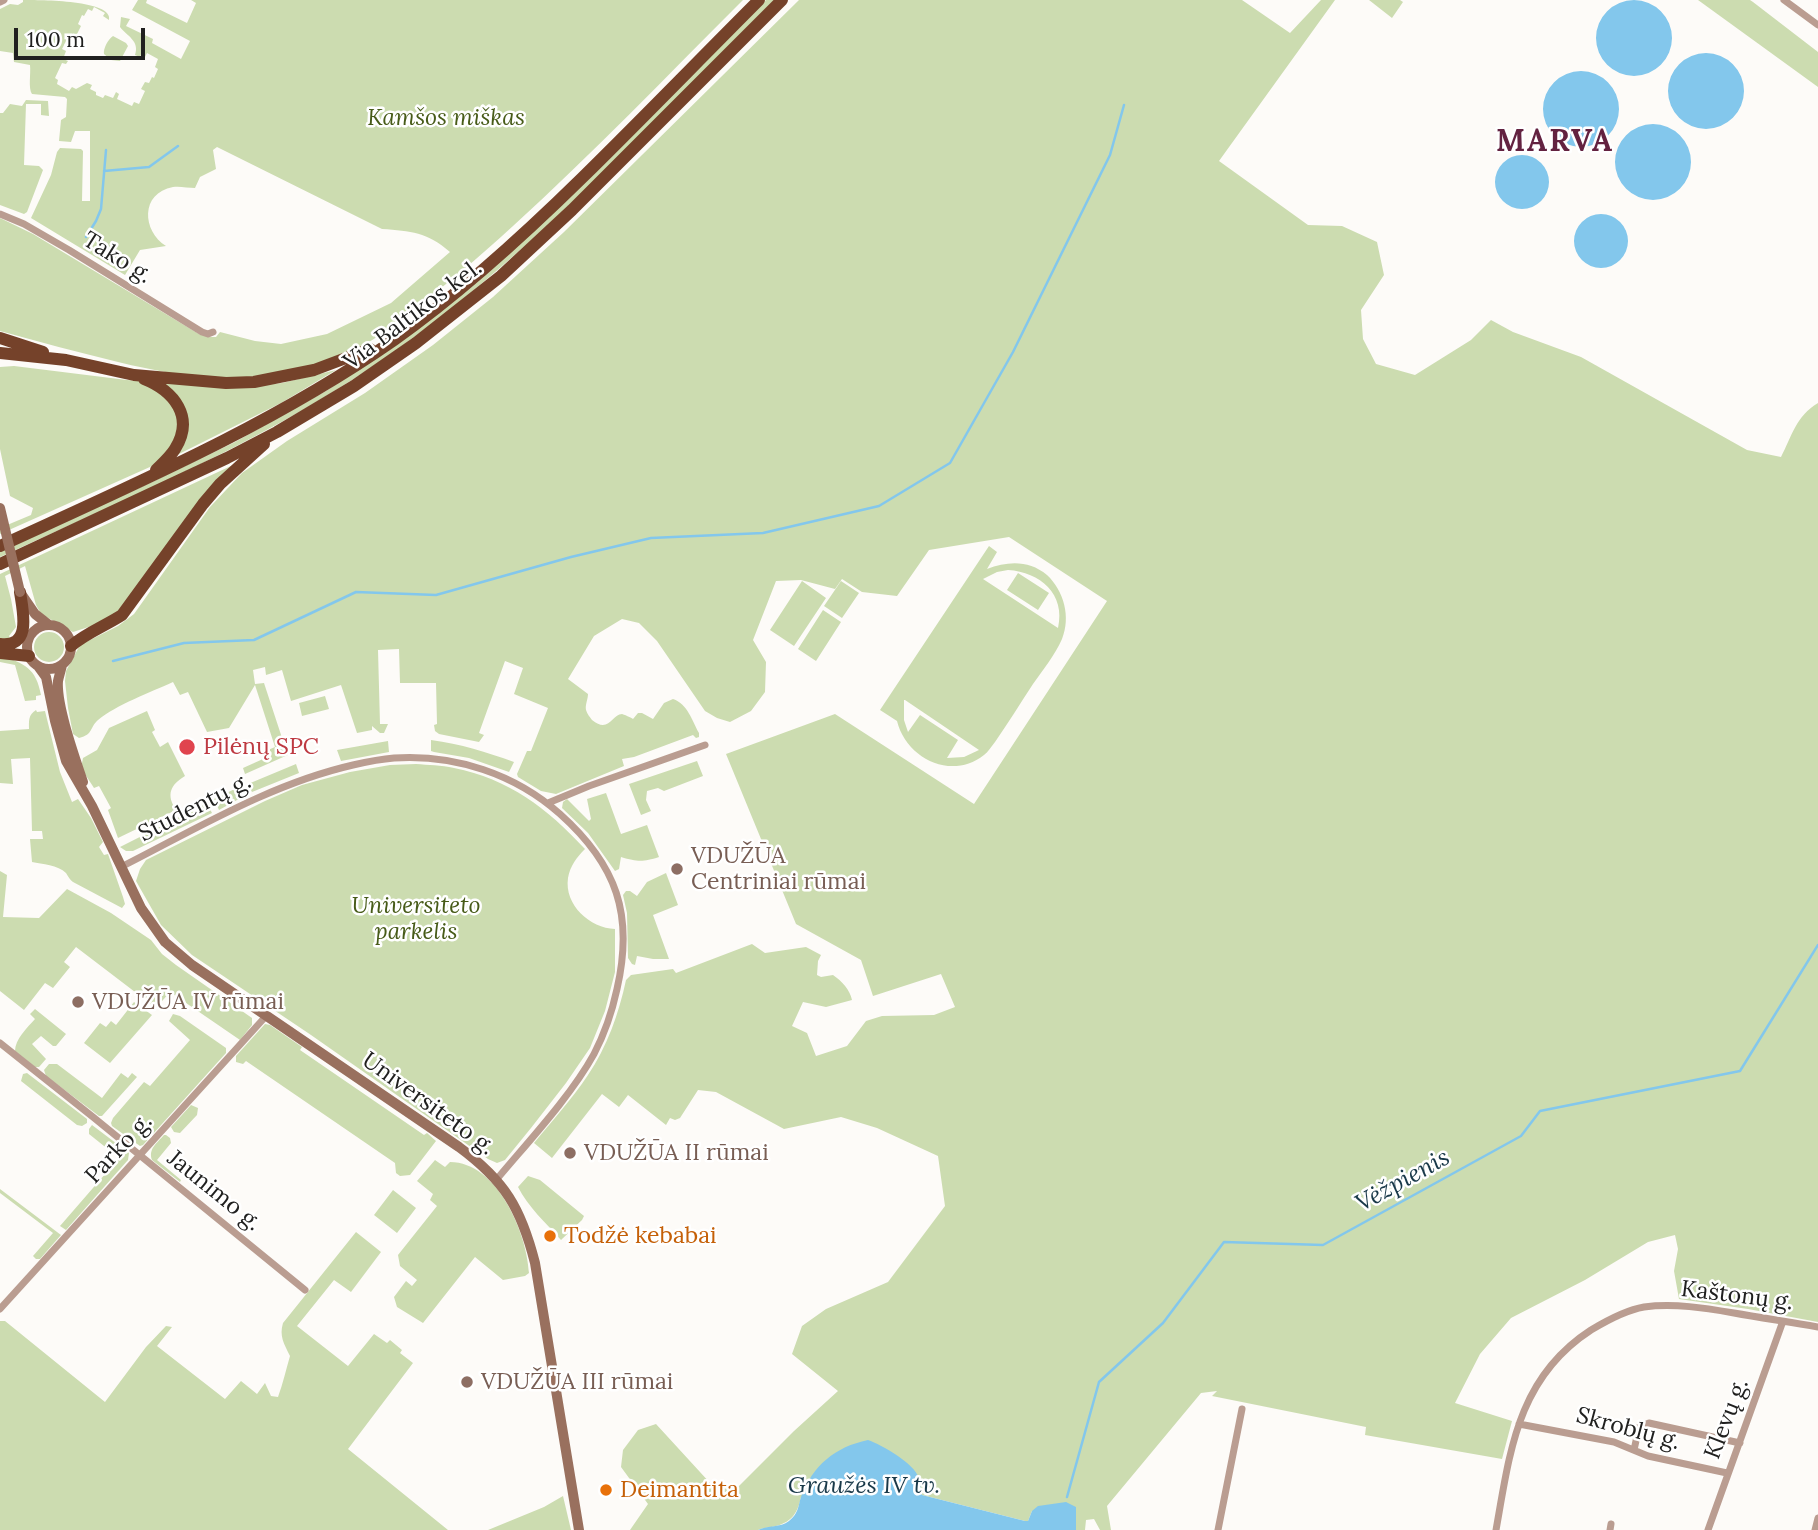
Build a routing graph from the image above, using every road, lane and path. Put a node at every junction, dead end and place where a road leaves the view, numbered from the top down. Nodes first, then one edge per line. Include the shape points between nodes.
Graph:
1 (759, 0) edge
2 (782, 0) edge
3 (1784, 0) edge
4 (1818, 25) edge
5 (0, 214) edge
6 (213, 332) dead end
7 (0, 338) edge
8 (396, 338) junction
9 (0, 353) edge
10 (66, 360) junction
11 (134, 375) junction
12 (277, 432) junction
13 (148, 477) junction
14 (0, 509) edge
15 (0, 546) edge
16 (0, 564) edge
17 (20, 592) junction
18 (49, 625) junction
19 (31, 635) junction
20 (0, 644) edge
21 (71, 646) junction
22 (0, 653) edge
23 (29, 656) junction
24 (62, 665) junction
25 (38, 666) junction
26 (705, 745) dead end
27 (548, 803) junction
28 (92, 806) junction
29 (121, 867) junction
30 (267, 1015) junction
31 (0, 1043) edge
32 (139, 1156) junction
33 (496, 1179) junction
34 (305, 1290) dead end
35 (0, 1309) edge
36 (1783, 1321) junction
37 (1818, 1327) edge
38 (1242, 1409) dead end
39 (1520, 1424) junction
40 (1740, 1443) junction
41 (1634, 1450) junction
42 (1727, 1473) junction
43 (1818, 1518) edge
44 (579, 1530) edge
45 (1218, 1530) edge
46 (1496, 1530) edge
47 (1707, 1530) edge
48 (1815, 1530) edge

1 - 8 highway, Via Baltikos kel. via 502,254
2 - 12 highway, Via Baltikos kel. via 501,276 416,343
3 - 4 street
5 - 6 street, Tako g. via 202,332
7 - 10 highway
8 - 11 highway via 314,370 254,382
8 - 13 highway, Via Baltikos kel. via 267,418
9 - 10 highway
10 - 11 highway
11 - 13 highway via 167,391 183,420 176,448
12 - 16 highway, Via Baltikos kel.
12 - 21 highway via 203,504 122,615
13 - 15 highway, Via Baltikos kel.
14 - 17 main road, bridge
17 - 18 main road
17 - 19 main road
17 - 20 highway via 22,634 15,642
18 - 19 main road
18 - 21 main road via 66,634
19 - 23 main road
21 - 24 main road
22 - 23 highway
23 - 25 main road
24 - 25 main road
24 - 28 main road, Universiteto g. via 60,701
25 - 28 main road, Universiteto g. via 46,677 62,751
26 - 27 street
27 - 29 street, Studentų g. via 510,781 462,763 392,758 304,778
27 - 33 street, Studentų g. via 589,845 611,878 623,919 622,969 593,1055
28 - 29 main road, Universiteto g.
29 - 30 main road, Universiteto g. via 147,919 165,942
30 - 32 street, Parko g.
30 - 33 main road, Universiteto g. via 459,1147
31 - 32 street, Jaunimo g.
32 - 34 street, Jaunimo g.
32 - 35 street, Parko g.
33 - 44 main road, Universiteto g. via 524,1224 535,1263
36 - 37 street, Kaštonų g.
36 - 39 street, Kaštonų g. via 1691,1306 1627,1312 1582,1336 1547,1369
36 - 40 street, Klevų g.
38 - 45 street
39 - 41 street, Skroblų g.
39 - 46 street, Kaštonų g.
40 - 41 street via 1649,1423 1639,1427
40 - 42 street, Klevų g.
41 - 42 street, Skroblų g.
42 - 47 street, Klevų g.
43 - 48 street

